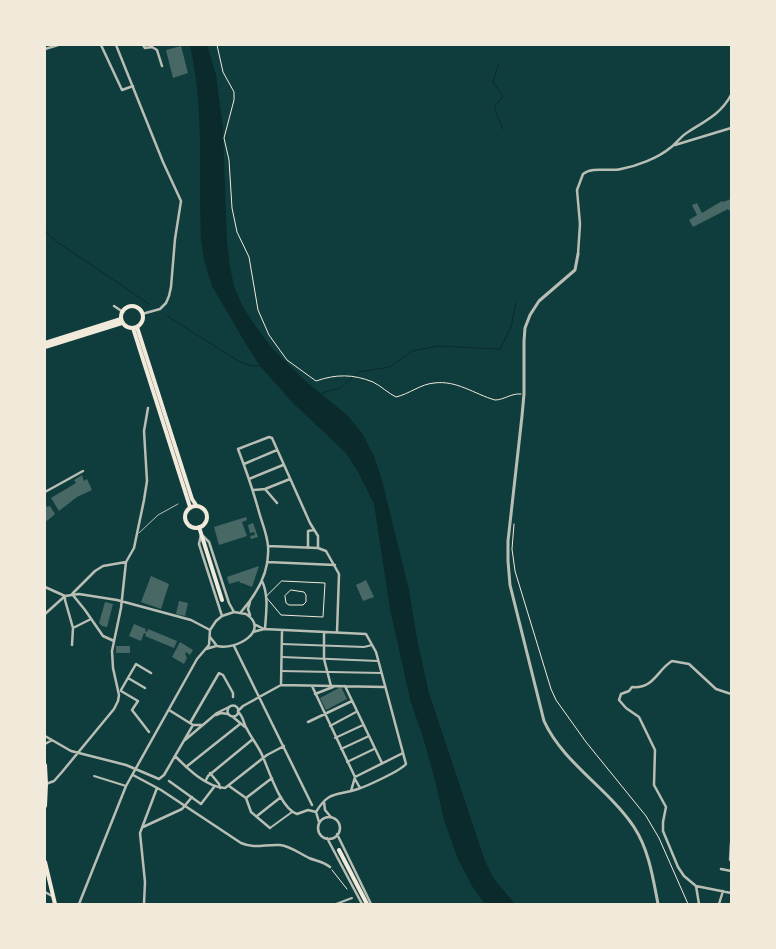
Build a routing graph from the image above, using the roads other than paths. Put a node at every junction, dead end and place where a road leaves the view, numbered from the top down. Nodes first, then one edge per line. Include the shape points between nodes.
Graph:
1 (58, 45) edge
2 (101, 45) edge
3 (116, 45) edge
4 (143, 45) edge
5 (52, 46) edge
6 (150, 46) edge
7 (45, 49) edge
8 (162, 66) dead end
9 (133, 86) junction
10 (731, 95) edge
11 (731, 128) edge
12 (673, 146) junction
13 (578, 254) joint
14 (114, 306) dead end
15 (122, 312) junction
16 (142, 314) junction
17 (122, 321) junction
18 (135, 328) junction
19 (45, 345) edge
20 (148, 408) dead end
21 (277, 450) junction
22 (243, 464) junction
23 (283, 465) junction
24 (83, 471) dead end
25 (249, 478) junction
26 (290, 478) junction
27 (265, 489) junction
28 (253, 490) junction
29 (45, 492) edge
30 (277, 503) dead end
31 (178, 504) dead end
32 (196, 506) junction
33 (190, 507) junction
34 (199, 527) junction
35 (314, 530) junction
36 (138, 534) junction
37 (201, 534) junction
38 (268, 546) junction
39 (308, 548) junction
40 (318, 548) junction
41 (126, 562) junction
42 (267, 562) junction
43 (335, 565) junction
44 (262, 581) junction
45 (45, 587) edge
46 (72, 594) junction
47 (65, 596) junction
48 (222, 600) dead end
49 (122, 602) junction
50 (250, 602) junction
51 (234, 612) junction
52 (241, 612) junction
53 (45, 614) edge
54 (222, 616) junction
55 (250, 616) junction
56 (91, 619) junction
57 (254, 624) junction
58 (73, 628) junction
59 (210, 630) junction
60 (264, 630) junction
61 (282, 630) junction
62 (253, 632) junction
63 (324, 632) junction
64 (337, 632) junction
65 (210, 637) junction
66 (114, 641) junction
67 (282, 644) junction
68 (72, 645) dead end
69 (372, 645) junction
70 (217, 646) junction
71 (234, 646) junction
72 (323, 646) junction
73 (206, 649) junction
74 (282, 657) junction
75 (324, 658) junction
76 (378, 661) junction
77 (282, 670) junction
78 (327, 672) junction
79 (151, 673) dead end
80 (381, 673) junction
81 (128, 678) junction
82 (281, 685) junction
83 (336, 685) junction
84 (312, 686) junction
85 (331, 686) junction
86 (345, 686) junction
87 (384, 687) junction
88 (145, 688) dead end
89 (121, 691) junction
90 (315, 694) junction
91 (731, 694) edge
92 (119, 695) junction
93 (233, 697) dead end
94 (260, 697) junction
95 (352, 701) junction
96 (234, 706) junction
97 (243, 706) junction
98 (229, 707) junction
99 (169, 710) junction
100 (238, 712) junction
101 (357, 712) junction
102 (324, 714) junction
103 (215, 715) junction
104 (229, 715) junction
105 (233, 716) junction
106 (308, 722) dead end
107 (192, 724) junction
108 (240, 724) junction
109 (204, 725) junction
110 (363, 725) junction
111 (330, 726) junction
112 (245, 727) junction
113 (149, 732) dead end
114 (45, 736) edge
115 (369, 736) junction
116 (335, 738) junction
117 (253, 739) junction
118 (52, 740) junction
119 (182, 742) junction
120 (45, 744) edge
121 (284, 746) junction
122 (341, 749) junction
123 (375, 749) junction
124 (79, 753) junction
125 (402, 753) junction
126 (174, 756) junction
127 (264, 757) junction
128 (347, 762) junction
129 (382, 763) junction
130 (45, 765) edge
131 (186, 767) junction
132 (137, 768) junction
133 (210, 773) junction
134 (133, 775) junction
135 (94, 776) dead end
136 (272, 778) junction
137 (355, 778) junction
138 (206, 780) junction
139 (169, 781) dead end
140 (126, 786) junction
141 (229, 786) junction
142 (46, 787) edge
143 (214, 787) junction
144 (157, 788) junction
145 (220, 788) junction
146 (360, 788) junction
147 (351, 791) junction
148 (192, 797) junction
149 (281, 797) junction
150 (246, 798) junction
151 (324, 802) junction
152 (312, 805) dead end
153 (45, 806) edge
154 (186, 806) junction
155 (292, 812) junction
156 (316, 812) junction
157 (257, 816) junction
158 (331, 817) junction
159 (319, 822) junction
160 (142, 827) junction
161 (270, 828) joint
162 (337, 834) junction
163 (327, 838) junction
164 (731, 843) edge
165 (339, 850) dead end
166 (730, 860) edge
167 (45, 862) edge
168 (330, 867) road end
169 (721, 869) dead end
170 (731, 871) edge
171 (696, 886) junction
172 (723, 891) junction
173 (45, 892) edge
174 (731, 893) edge
175 (53, 897) junction
176 (352, 898) dead end
177 (55, 904) edge
178 (79, 904) edge
179 (144, 904) edge
180 (336, 904) edge
181 (362, 904) edge
182 (367, 904) edge
183 (371, 904) edge
184 (658, 904) edge
185 (700, 904) edge
186 (719, 904) edge

1 - 5 street
2 - 9 street via 122,90
3 - 9 street
4 - 6 street via 145,48
5 - 7 street
6 - 8 street via 156,50
9 - 16 street via 181,201 169,296 160,309
10 - 12 street via 716,115 683,135
11 - 12 street
12 - 13 street via 620,170 588,171 582,176 577,190
13 - 184 street via 575,270 540,300 528,319 524,341 524,394 510,515 510,585 550,734 635,828 647,852
14 - 15 street
15 - 16 main road via 132,306
15 - 17 main road
16 - 18 main road via 142,320
17 - 18 main road via 128,328
17 - 19 main road
18 - 32 main road
18 - 33 main road
20 - 36 street via 144,431 147,481
21 - 22 street
21 - 22 street via 269,437 238,449
21 - 23 street
22 - 25 street
23 - 25 street
23 - 26 street
24 - 29 street
25 - 28 street
26 - 27 street
26 - 35 street
27 - 28 street
27 - 30 street
28 - 38 street
31 - 36 lane via 158,515
32 - 33 main road
32 - 34 main road via 204,509 207,515
33 - 34 main road via 186,512 186,522 192,527
34 - 37 main road
35 - 39 street via 308,531
35 - 40 street via 318,536
36 - 41 street
37 - 48 main road
37 - 51 street via 209,542
37 - 54 street via 199,544
38 - 39 street
38 - 42 street
39 - 40 street
40 - 43 street via 326,550
41 - 46 street via 95,571
41 - 49 street
42 - 43 street
42 - 44 street
43 - 64 street via 339,574
44 - 50 street
44 - 60 street via 266,590
45 - 47 street
46 - 47 street
46 - 49 street
46 - 56 street
47 - 53 street
47 - 58 street
49 - 59 street via 187,619
49 - 66 street
50 - 52 street
50 - 55 street
51 - 52 street
51 - 54 street
52 - 55 street
54 - 59 street
55 - 57 street
56 - 58 street
56 - 66 street via 103,636
57 - 60 street
57 - 62 street
58 - 68 street
59 - 65 street
60 - 61 street
60 - 62 street
61 - 63 street
61 - 67 street
62 - 71 street
63 - 64 street
63 - 72 street
64 - 69 street via 366,634
65 - 70 street
65 - 73 street
66 - 92 street via 113,668
67 - 72 street
67 - 74 street
69 - 72 street
69 - 76 street
70 - 71 street
70 - 73 street
71 - 94 street
72 - 75 street
73 - 99 street via 197,659
74 - 75 street
74 - 77 street
75 - 76 street
75 - 78 street
76 - 80 street
77 - 78 street
77 - 82 street
78 - 80 street
78 - 85 street
79 - 81 street via 136,664
80 - 87 street
81 - 88 street
81 - 89 street
82 - 84 street
82 - 94 street
83 - 85 street
83 - 86 street
83 - 90 street
84 - 85 street
84 - 90 street
86 - 87 street
86 - 95 street
87 - 125 street
89 - 92 street
89 - 113 street via 138,701 132,710
90 - 102 street
91 - 171 street via 716,688 689,664 672,661 646,685 632,687 619,697 626,708 639,717 655,750 654,784 666,807 663,827 666,839 680,871
92 - 124 street via 114,709
93 - 107 street via 219,673
94 - 97 street
94 - 121 street
95 - 101 street
95 - 102 street
96 - 97 street
96 - 98 street
96 - 100 street
97 - 100 street
98 - 103 street
98 - 104 street
99 - 107 street
99 - 132 street
100 - 105 street
100 - 112 street
101 - 110 street
101 - 111 street
102 - 106 street
102 - 111 street
103 - 104 street
103 - 109 street
104 - 105 street
105 - 108 street
107 - 109 street
107 - 119 street
108 - 112 street
108 - 131 street
109 - 119 street
110 - 115 street
110 - 116 street
111 - 116 street
112 - 117 street
114 - 118 street
115 - 122 street
115 - 123 street
116 - 122 street
117 - 127 street
117 - 133 street
118 - 120 street
118 - 124 street
119 - 126 street
121 - 127 street
121 - 152 street
122 - 128 street
123 - 128 street
123 - 129 street
124 - 132 street
124 - 142 street
125 - 129 street
125 - 146 street via 405,766
126 - 131 street
126 - 132 street via 161,779
127 - 136 street
127 - 141 street
128 - 137 street
129 - 137 street
130 - 142 main road
131 - 138 street
132 - 134 street
133 - 138 street
133 - 145 street
134 - 140 street
134 - 144 street
135 - 140 street
136 - 149 street
136 - 150 street
137 - 146 street
137 - 147 street
138 - 143 street
139 - 148 street
140 - 178 street
141 - 145 street
141 - 150 street
142 - 153 main road
143 - 145 street
143 - 148 street via 201,804
144 - 154 street
144 - 160 street
146 - 147 street
147 - 151 street via 332,795
148 - 154 street
149 - 155 street
149 - 157 street
150 - 157 street via 251,812
151 - 156 street
151 - 158 street
154 - 160 street
154 - 168 street via 249,846 284,846
155 - 156 street
155 - 161 street
156 - 159 street
157 - 161 street
158 - 159 street
158 - 162 street via 339,824
159 - 163 street via 320,834
160 - 179 street
162 - 163 street
162 - 183 street
163 - 181 street
164 - 166 street
165 - 182 main road
167 - 175 main road
169 - 170 street
171 - 172 street
171 - 185 street
172 - 174 street
172 - 186 street
173 - 175 street
175 - 177 main road
176 - 180 street

